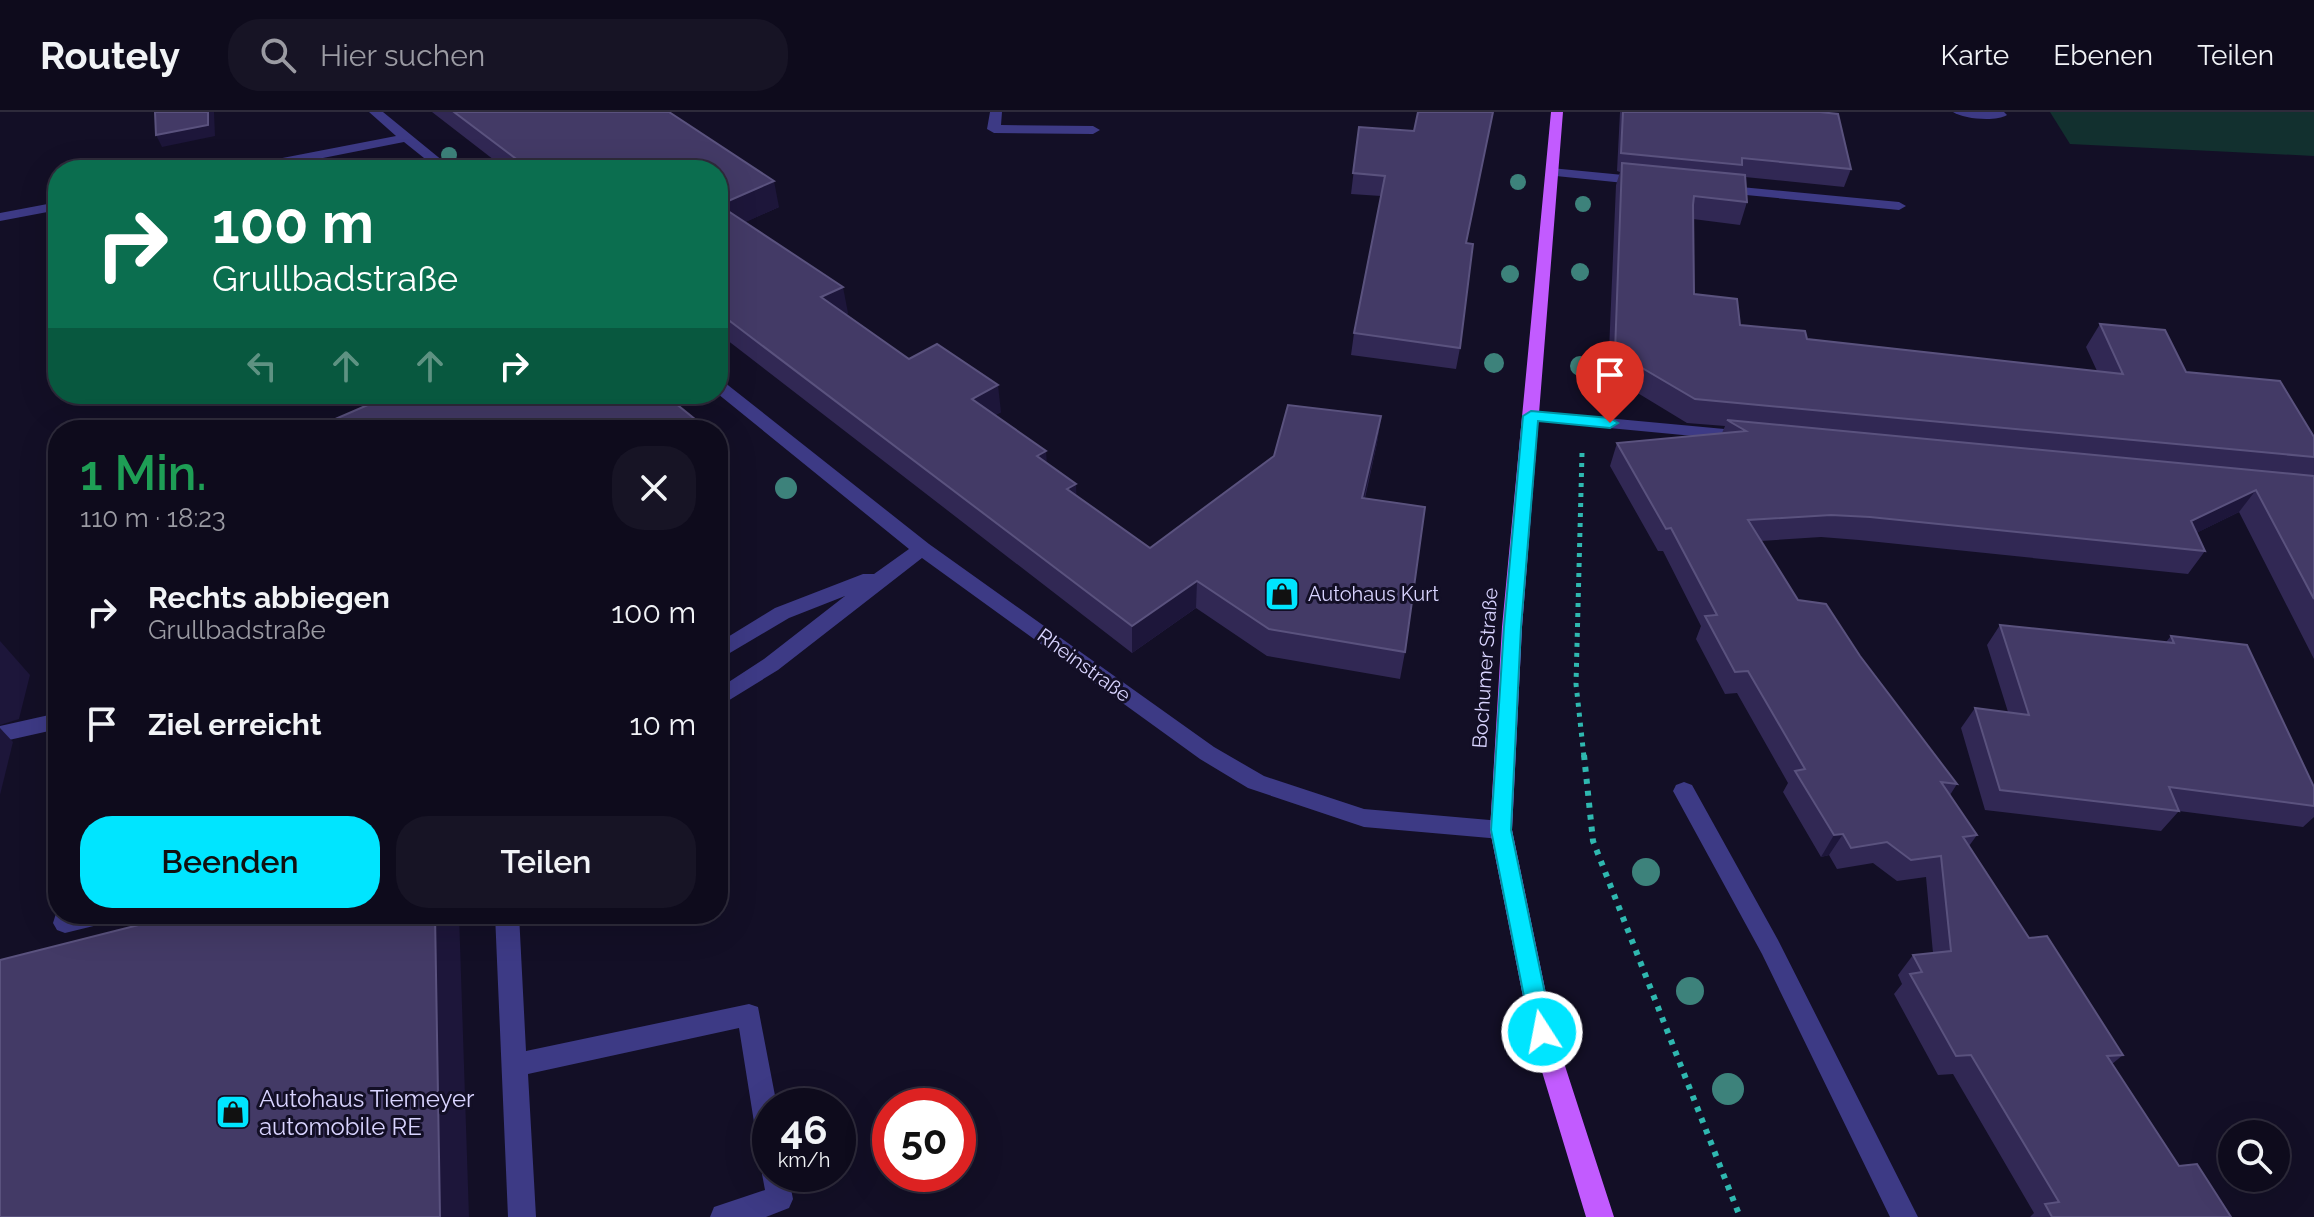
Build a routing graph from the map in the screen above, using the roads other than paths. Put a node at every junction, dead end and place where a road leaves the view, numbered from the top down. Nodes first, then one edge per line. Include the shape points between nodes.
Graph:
1 (375, 112) edge
2 (996, 112) edge
3 (1557, 112) edge
4 (1959, 112) edge
5 (2000, 115) dead end
6 (1093, 130) dead end
7 (406, 138) junction
8 (293, 160) edge
9 (434, 160) edge
10 (1551, 172) junction
11 (1662, 183) edge
12 (1709, 188) edge
13 (1899, 206) dead end
14 (48, 208) edge
15 (0, 217) edge
16 (728, 394) edge
17 (1531, 416) junction
18 (1758, 437) edge
19 (922, 549) junction
20 (885, 573) junction
21 (728, 647) edge
22 (728, 692) edge
23 (48, 723) edge
24 (0, 734) edge
25 (1684, 791) dead end
26 (1501, 830) junction
27 (507, 924) edge
28 (513, 1065) junction
29 (761, 1088) edge
30 (779, 1192) edge
31 (522, 1217) edge
32 (724, 1217) edge
33 (1600, 1217) edge
34 (1904, 1217) edge

1 - 7 street
2 - 6 street via 994,129
3 - 10 main road, Bochumer Straße
4 - 5 street
7 - 8 street
7 - 9 street
10 - 11 street
10 - 17 main road, Bochumer Straße
12 - 13 street
14 - 15 street
16 - 19 street, Rheinstraße
17 - 18 street
17 - 26 main road, Bochumer Straße
19 - 20 street
19 - 26 street, Rheinstraße via 1207,753 1256,782 1364,818
20 - 21 street via 782,613
20 - 22 street via 811,636
23 - 24 street
25 - 34 street via 1770,947
26 - 33 main road, Bochumer Straße via 1542,1032
27 - 28 street
28 - 29 street via 749,1015
28 - 31 street
30 - 32 street via 780,1199

